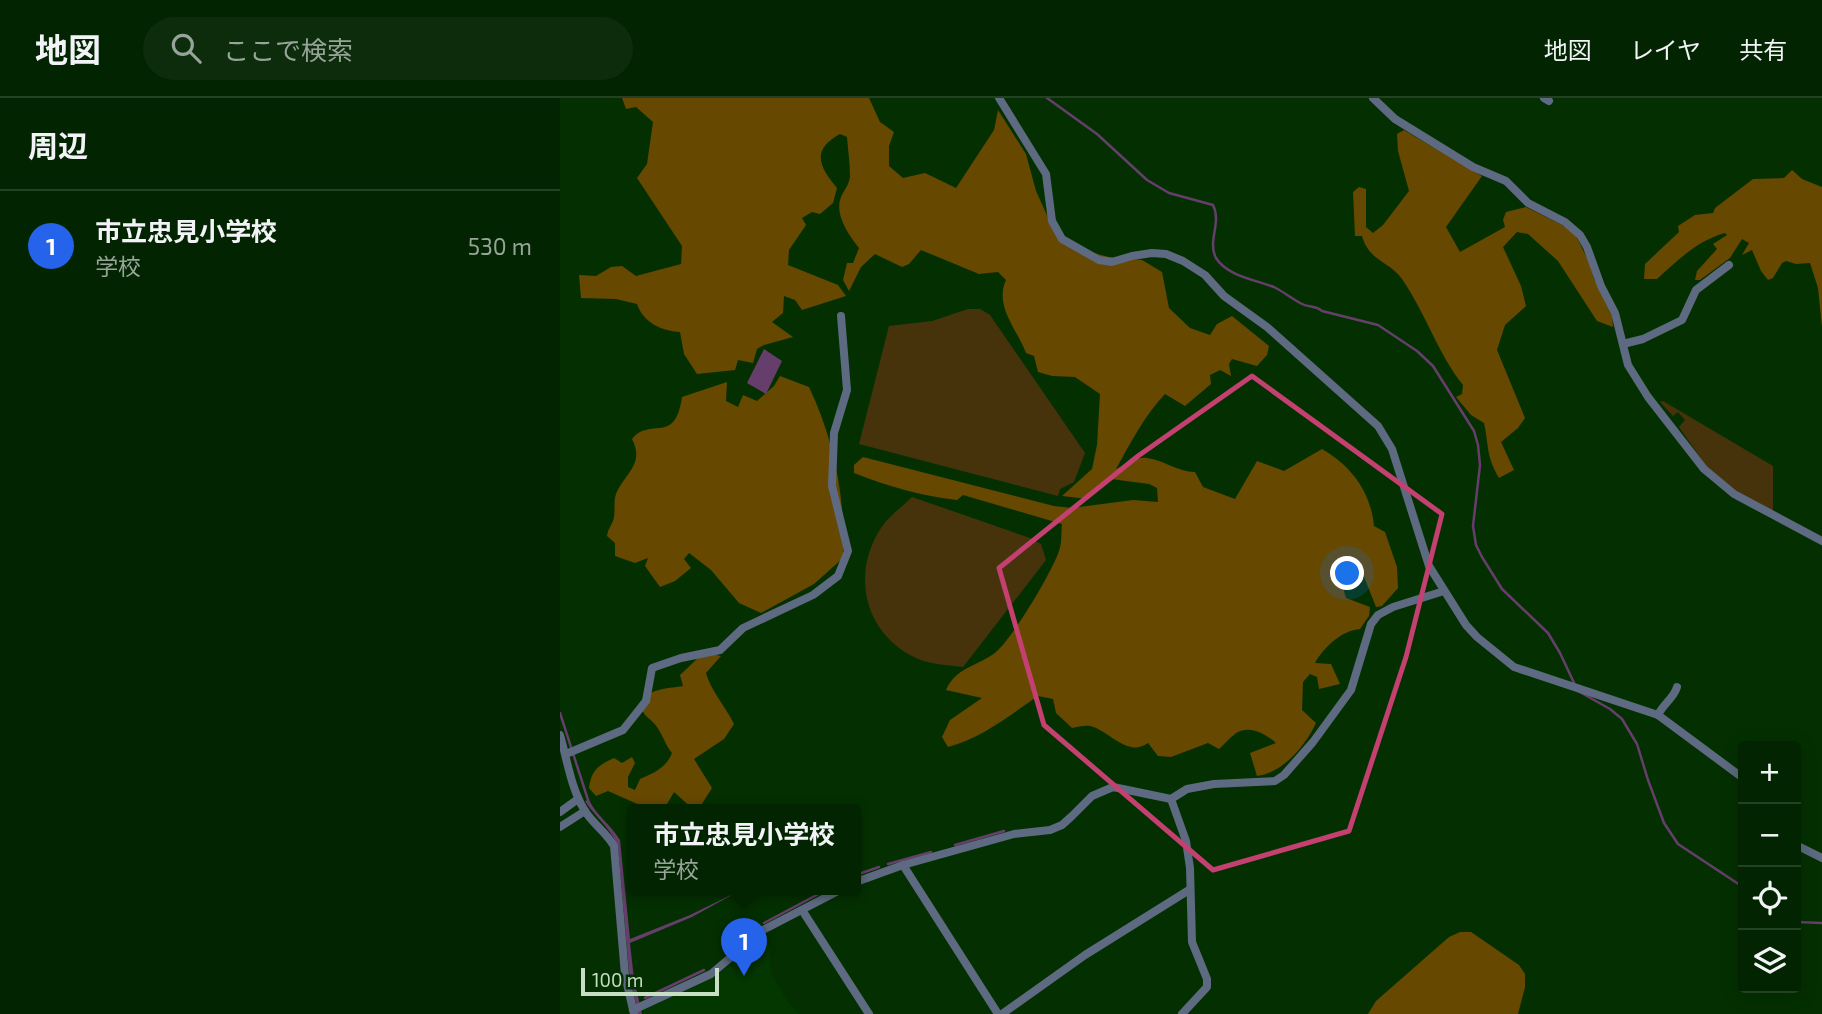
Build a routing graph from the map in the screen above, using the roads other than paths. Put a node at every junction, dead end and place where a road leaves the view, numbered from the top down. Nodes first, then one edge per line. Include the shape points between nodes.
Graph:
1 (999, 98) edge
2 (1373, 98) edge
3 (1729, 265) dead end
4 (841, 316) dead end
5 (1623, 344) junction
6 (1822, 541) edge
7 (1444, 591) junction
8 (1672, 706) dead end
9 (1658, 715) junction
10 (561, 741) edge
11 (566, 754) junction
12 (1738, 774) edge
13 (578, 799) junction
14 (1171, 799) junction
15 (585, 811) junction
16 (560, 812) edge
17 (560, 827) edge
18 (1801, 848) edge
19 (1822, 858) edge
20 (903, 865) junction
21 (861, 880) edge
22 (1189, 890) junction
23 (830, 895) edge
24 (802, 910) junction
25 (634, 1012) edge
26 (1004, 1013) edge
27 (869, 1014) edge
28 (1182, 1014) edge

1 - 7 street via 1046,174 1052,221 1062,239 1099,260 1112,262 1152,253 1182,261 1268,327 1378,426 1392,449 1429,566
2 - 5 street via 1395,118 1473,167 1506,181 1528,203 1580,235 1615,313
3 - 5 street via 1696,290 1682,320
4 - 11 street via 847,390 834,433 832,486 848,551 838,576 813,595 743,628 720,650 652,668 646,701 623,730
5 - 6 street via 1635,378 1704,469 1734,494
7 - 9 street via 1472,631 1514,667
7 - 14 street via 1378,615 1371,624 1351,690 1284,775 1275,781 1187,789
8 - 9 street via 1676,691
9 - 12 street
10 - 11 street
11 - 13 street
13 - 15 street
13 - 16 street
14 - 20 street via 1113,788 1092,796 1072,817 1050,830 1014,834
14 - 22 street via 1186,841
15 - 17 street
15 - 25 street via 614,846 625,975
18 - 19 street
20 - 21 street
20 - 26 street
22 - 26 street
22 - 28 street via 1192,942 1207,987
23 - 24 street
24 - 25 street via 763,930 711,974
24 - 27 street

